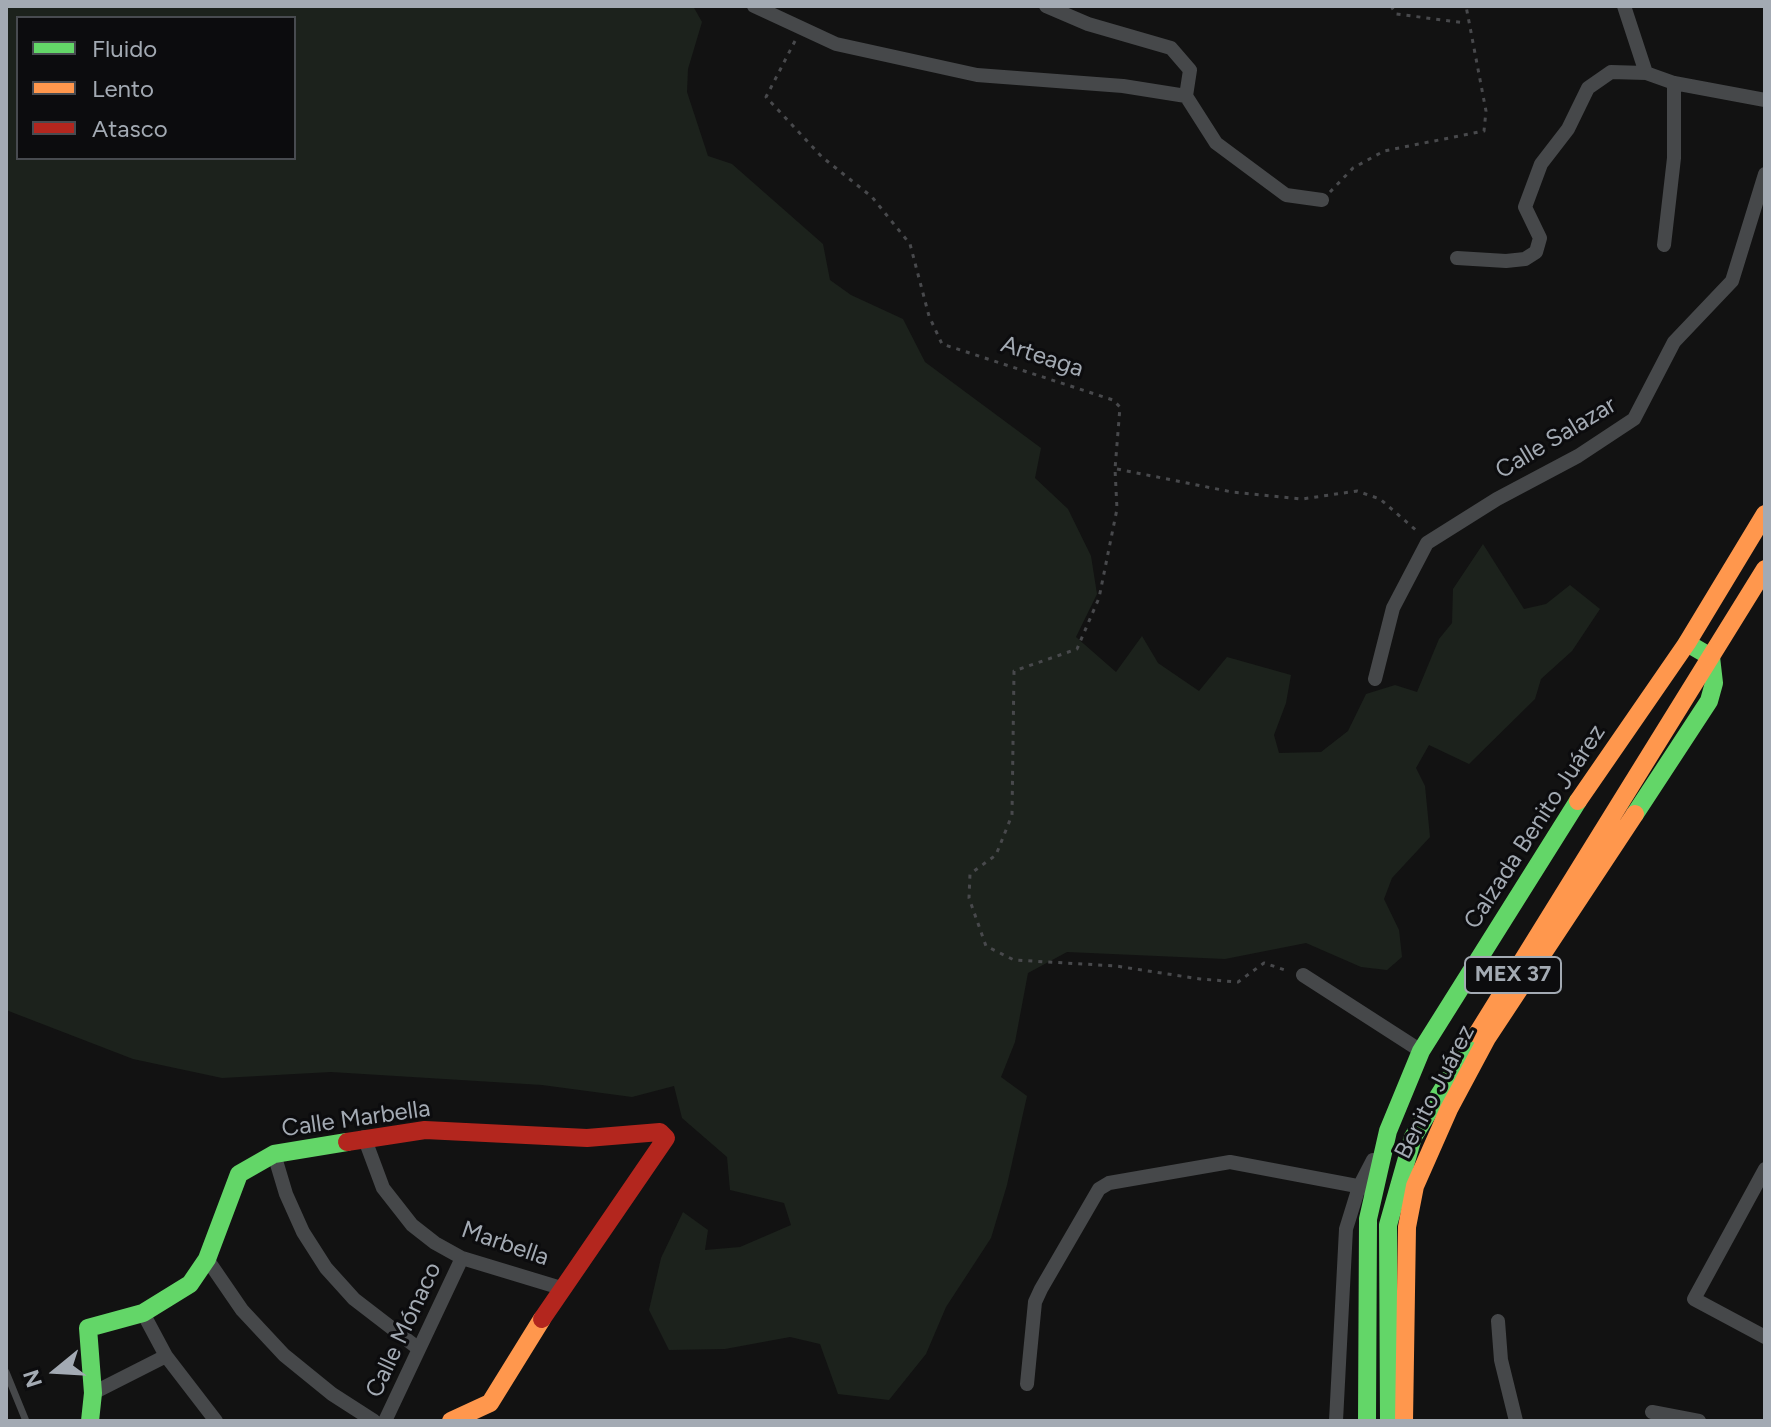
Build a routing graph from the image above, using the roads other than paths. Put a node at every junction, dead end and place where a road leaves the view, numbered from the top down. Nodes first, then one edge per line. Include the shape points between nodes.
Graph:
1 (754, 6) edge
2 (1046, 6) edge
3 (1624, 6) edge
4 (1646, 73) junction
5 (1674, 83) junction
6 (1186, 96) junction
7 (1765, 100) edge
8 (1765, 174) edge
9 (1322, 200) road end
10 (1664, 245) dead end
11 (1457, 258) dead end
12 (1765, 514) edge
13 (1742, 554) junction
14 (1765, 569) edge
15 (1687, 643) junction
16 (1711, 657) junction
17 (1375, 679) dead end
18 (1303, 975) road end
19 (1421, 1051) junction
20 (364, 1137) junction
21 (274, 1154) junction
22 (1765, 1169) edge
23 (1366, 1188) junction
24 (462, 1258) junction
25 (207, 1259) junction
26 (561, 1288) junction
27 (143, 1313) junction
28 (1498, 1321) dead end
29 (1765, 1337) edge
30 (419, 1349) junction
31 (166, 1356) junction
32 (6, 1372) edge
33 (1027, 1384) dead end
34 (93, 1393) junction
35 (1652, 1412) dead end
36 (26, 1421) edge
37 (90, 1421) edge
38 (216, 1421) edge
39 (374, 1421) edge
40 (385, 1421) edge
41 (451, 1421) edge
42 (1336, 1421) edge
43 (1367, 1421) edge
44 (1389, 1421) edge
45 (1404, 1421) edge
46 (1516, 1421) edge
47 (1699, 1421) edge

1 - 6 street via 836,44 977,75
2 - 6 street via 1171,48 1190,70
3 - 4 street
4 - 5 street
4 - 11 street via 1611,72 1588,88 1568,129 1541,164 1525,207 1540,238 1536,252 1506,261
5 - 7 street
5 - 10 street via 1674,158
6 - 9 street via 1216,143 1286,195
8 - 17 street, Calle Salazar via 1732,281 1674,342 1634,419 1427,543 1393,608
12 - 13 street, Calzada Benito Juárez / MEX 37
13 - 14 street
13 - 15 street, Calzada Benito Juárez / MEX 37
14 - 16 street, MEX 37
15 - 16 street
15 - 19 street, Calzada Benito Juárez / MEX 37 via 1542,853
16 - 44 street, MEX 37 via 1413,1137 1388,1225
16 - 45 street, Benito Juárez via 1714,683 1709,701 1487,1038 1415,1186 1407,1227
18 - 19 street
19 - 23 street, Calzada Benito Juárez / MEX 37
20 - 21 street, Calle Marbella
20 - 24 street, Marbella via 383,1188 400,1211 435,1243
20 - 26 street, Calle Marbella via 425,1130 587,1138 660,1132 666,1138
21 - 25 street, Calle Marbella via 239,1174
21 - 30 street via 292,1207 326,1268 354,1299
22 - 29 street via 1694,1299
23 - 33 street via 1230,1162 1109,1183 1099,1189 1035,1302
23 - 42 street via 1346,1229
23 - 43 street, Calzada Benito Juárez / MEX 37
24 - 26 street, Marbella
24 - 30 street, Calle Mónaco
25 - 27 street, Calle Marbella via 190,1284
25 - 39 street via 242,1310 284,1355
26 - 41 street, Marbella via 490,1403
27 - 31 street
27 - 34 street, Calle Marbella via 88,1328
28 - 46 street
30 - 40 street, Calle Mónaco
31 - 34 street
31 - 38 street
32 - 36 lane
34 - 37 street
35 - 47 street

